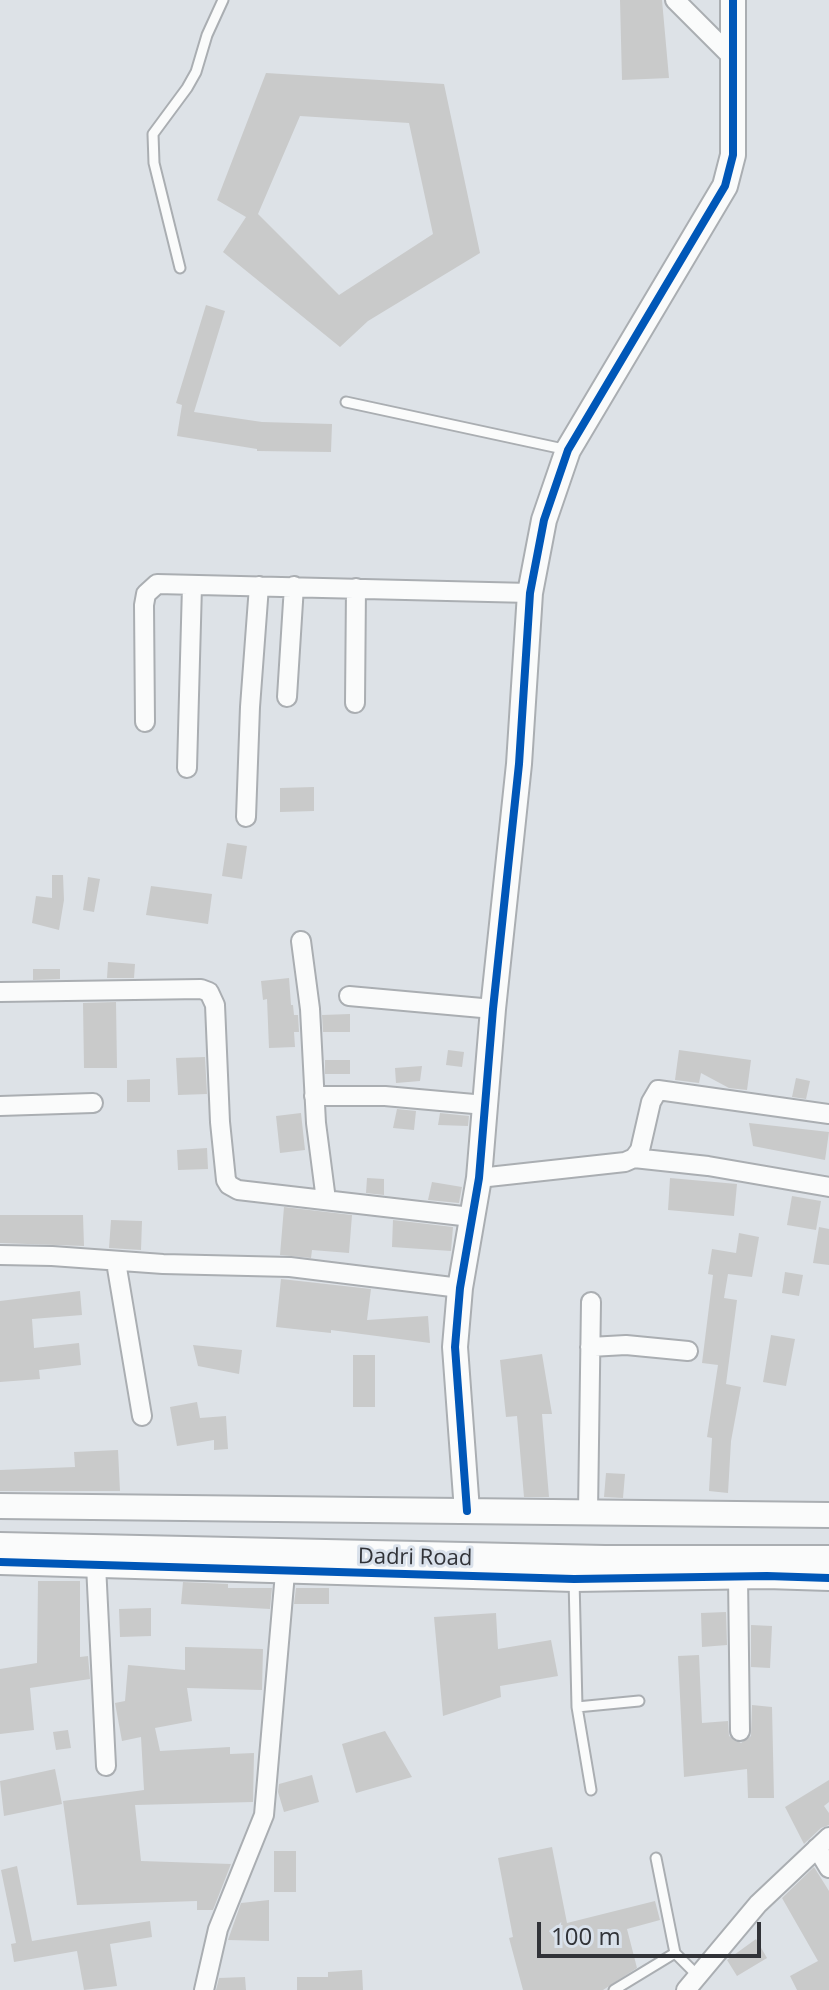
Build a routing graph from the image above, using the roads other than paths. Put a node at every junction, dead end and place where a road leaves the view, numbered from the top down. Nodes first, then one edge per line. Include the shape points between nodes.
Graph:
1 (223, 0) edge
2 (675, 0) edge
3 (733, 0) edge
4 (731, 56) junction
5 (180, 268) dead end
6 (346, 402) dead end
7 (568, 450) junction
8 (192, 586) junction
9 (259, 586) junction
10 (294, 586) junction
11 (356, 588) junction
12 (530, 593) junction
13 (287, 697) dead end
14 (355, 703) dead end
15 (145, 722) dead end
16 (187, 768) dead end
17 (246, 817) dead end
18 (301, 941) dead end
19 (0, 992) edge
20 (349, 996) dead end
21 (493, 1009) junction
22 (314, 1096) junction
23 (93, 1103) dead end
24 (485, 1105) junction
25 (0, 1106) edge
26 (829, 1114) edge
27 (634, 1158) junction
28 (479, 1178) junction
29 (829, 1187) edge
30 (326, 1200) junction
31 (471, 1217) junction
32 (0, 1255) edge
33 (116, 1262) junction
34 (460, 1288) junction
35 (591, 1302) dead end
36 (590, 1347) junction
37 (688, 1351) dead end
38 (142, 1416) dead end
39 (0, 1506) edge
40 (467, 1511) junction
41 (588, 1512) junction
42 (829, 1515) edge
43 (0, 1522) edge
44 (829, 1530) edge
45 (0, 1545) edge
46 (829, 1558) edge
47 (0, 1562) edge
48 (96, 1565) junction
49 (285, 1573) junction
50 (738, 1577) junction
51 (829, 1578) edge
52 (574, 1579) junction
53 (639, 1701) dead end
54 (577, 1707) junction
55 (740, 1731) dead end
56 (106, 1766) dead end
57 (591, 1790) dead end
58 (823, 1843) edge
59 (656, 1858) dead end
60 (829, 1868) edge
61 (675, 1953) junction
62 (692, 1983) edge
63 (204, 1990) edge
64 (614, 1990) edge

1 - 5 lane via 196,72 153,134 154,163
2 - 4 street
3 - 4 street
4 - 7 street via 733,155 725,186
6 - 7 lane
7 - 12 street via 544,520
8 - 9 street
8 - 15 street via 157,584 146,594
8 - 16 street
9 - 10 street
9 - 17 street
10 - 11 street
10 - 13 street
11 - 12 street
11 - 14 street
12 - 21 street via 519,764
18 - 22 street
19 - 30 street via 209,992 215,1005 226,1180 238,1190
20 - 21 street
21 - 24 street
22 - 24 street
22 - 30 street
23 - 25 street
24 - 28 street
26 - 27 street via 658,1090
27 - 28 street
27 - 29 street
28 - 31 street
30 - 31 street
31 - 34 street
32 - 33 street
33 - 34 street via 290,1267
33 - 38 street
34 - 40 street via 455,1347
35 - 36 street
36 - 37 street
36 - 41 street
39 - 40 street
40 - 41 street
41 - 42 street
43 - 44 street
45 - 46 street
47 - 48 street, Dadri Road
48 - 49 street, Dadri Road
48 - 56 street
49 - 52 street, Dadri Road
49 - 63 street via 264,1815 223,1914
50 - 51 street, Dadri Road
50 - 52 street, Dadri Road
50 - 55 street
52 - 54 lane
53 - 54 lane
54 - 57 lane
58 - 60 street
58 - 62 street via 758,1904
59 - 61 lane
61 - 62 lane
61 - 64 lane

